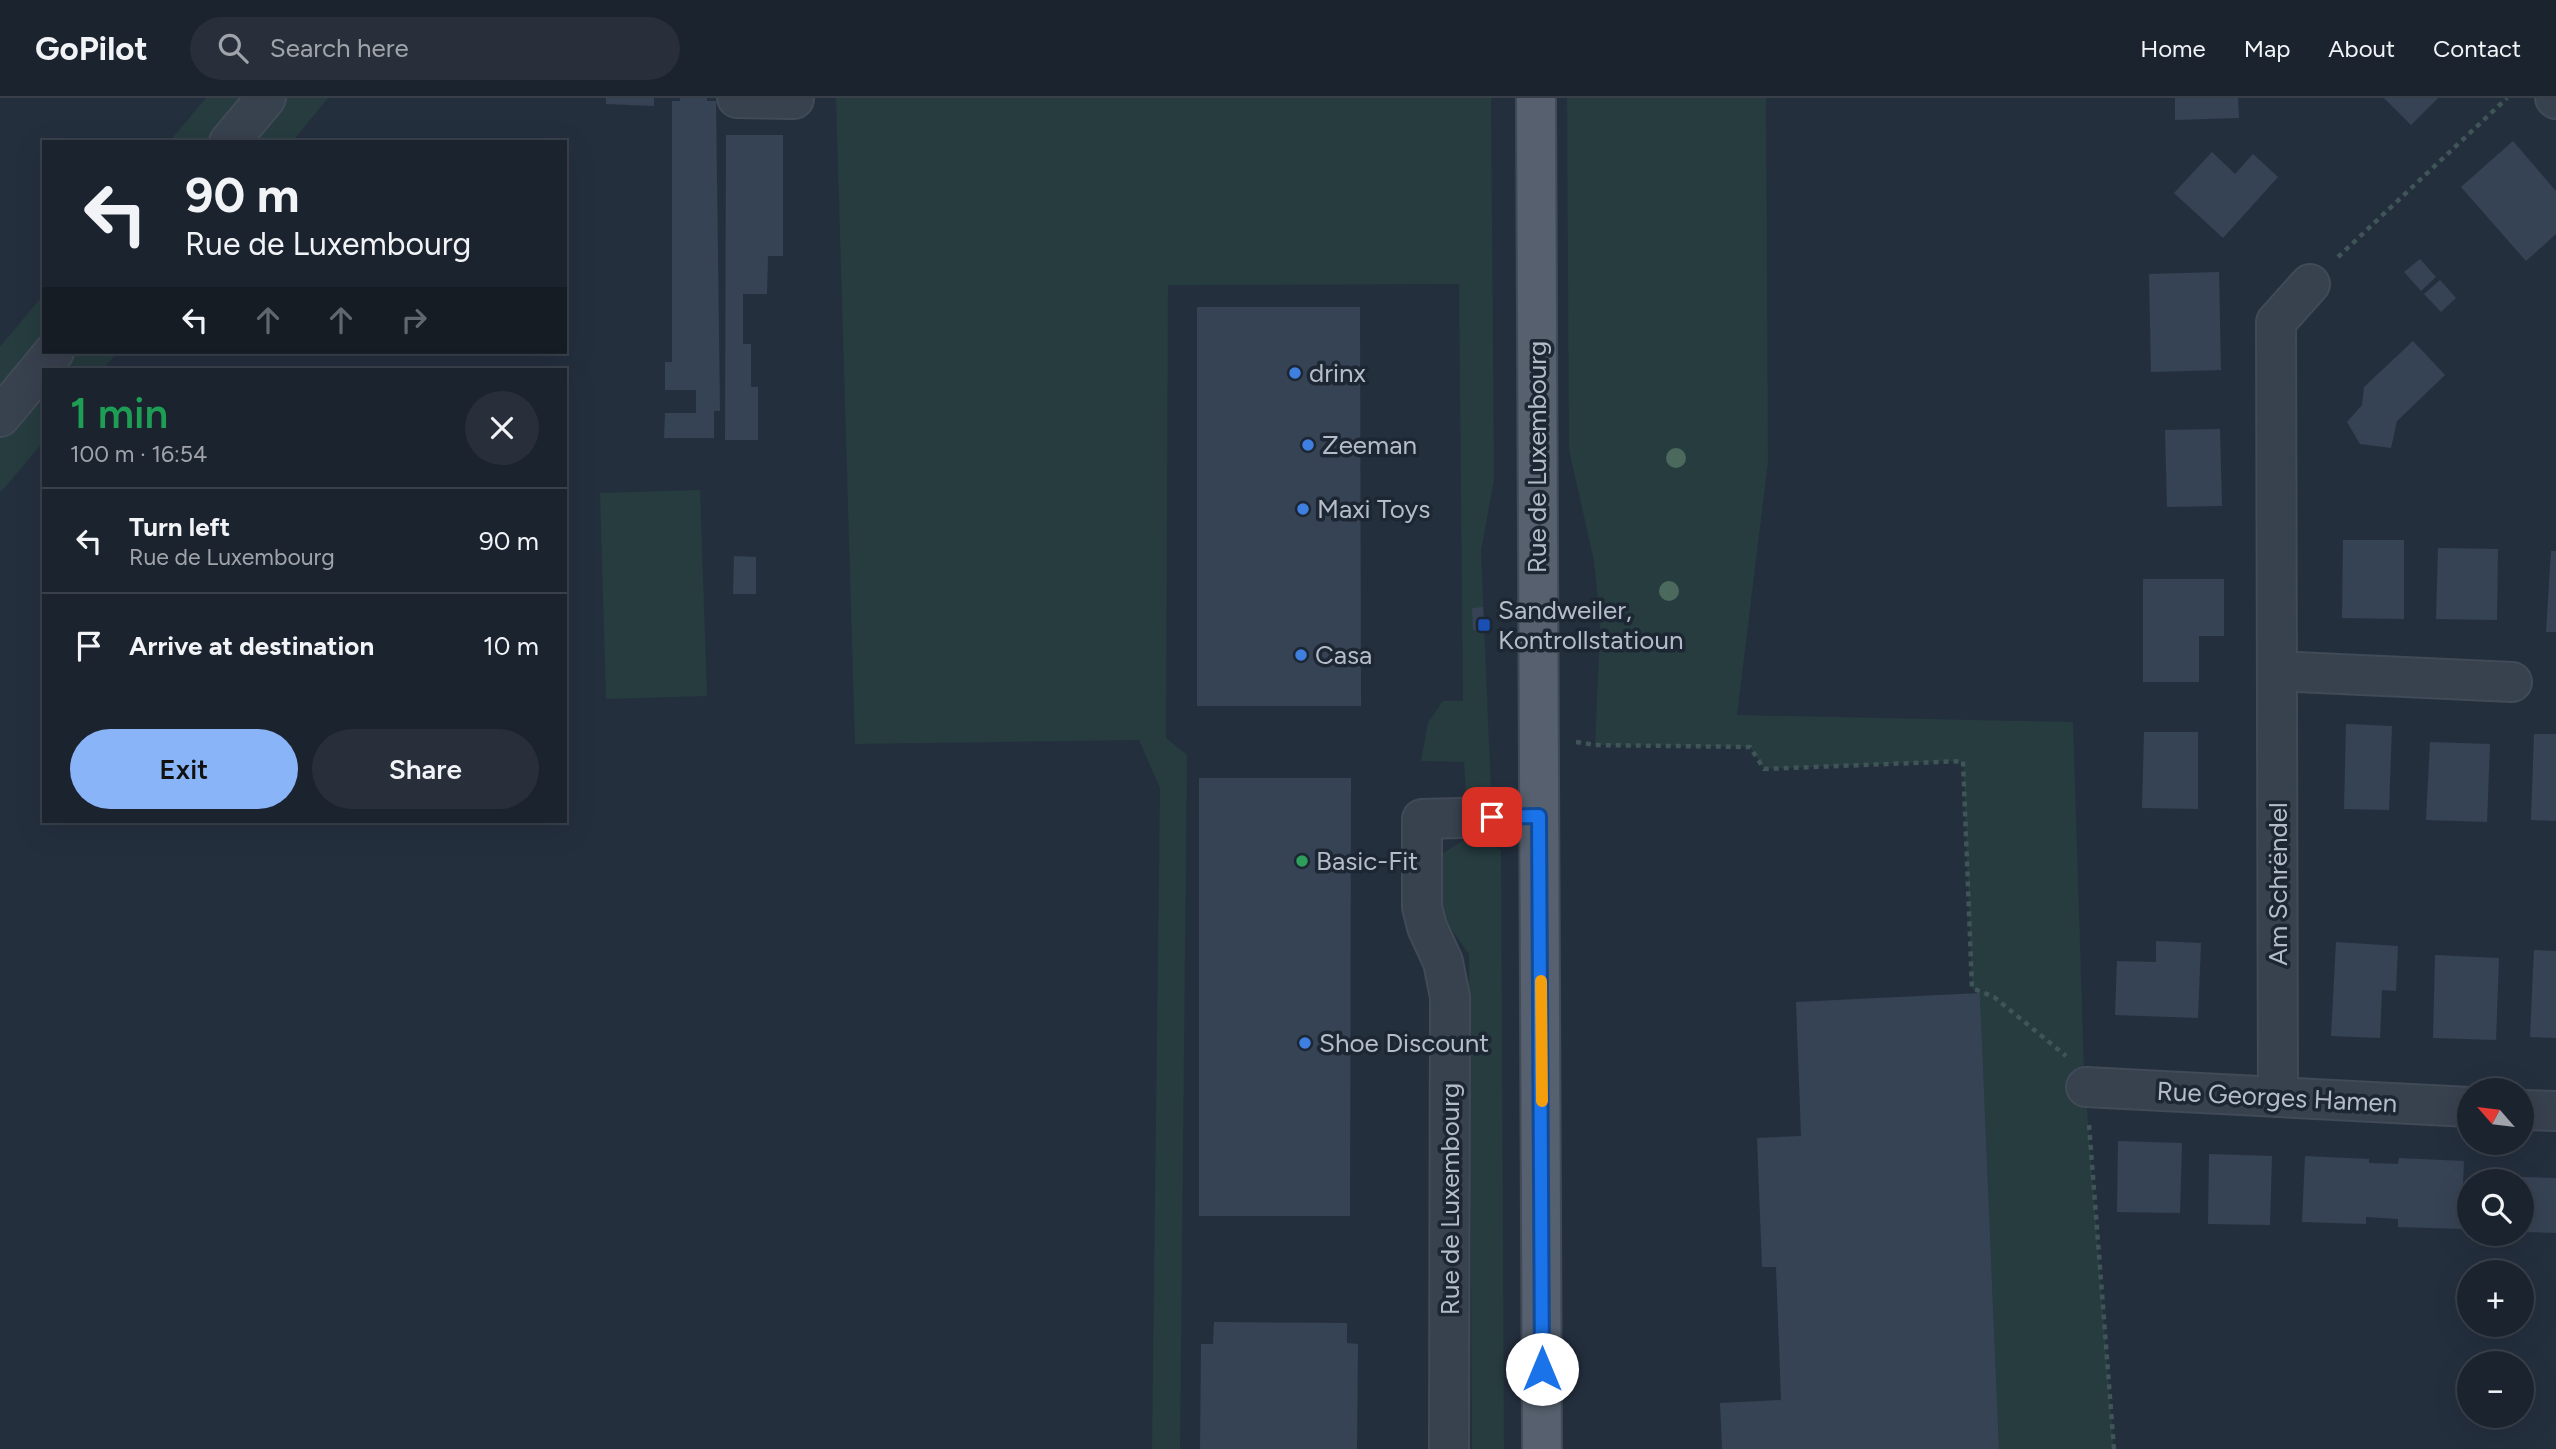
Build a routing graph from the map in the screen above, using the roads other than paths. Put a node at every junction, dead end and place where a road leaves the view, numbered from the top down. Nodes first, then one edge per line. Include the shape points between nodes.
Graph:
1 (266, 98) edge
2 (737, 98) edge
3 (1536, 98) edge
4 (794, 99) edge
5 (231, 140) edge
6 (2310, 284) road end
7 (52, 354) edge
8 (0, 417) edge
9 (2277, 671) junction
10 (2512, 682) dead end
11 (1539, 816) junction
12 (2085, 1087) road end
13 (2278, 1097) junction
14 (2457, 1106) edge
15 (2534, 1110) edge
16 (2556, 1111) edge
17 (1450, 1449) edge
18 (1542, 1449) edge

1 - 5 street
2 - 4 street
3 - 11 main road, Rue de Luxembourg
6 - 9 street, Am Schrëndel via 2276,322
7 - 8 street
9 - 10 street
9 - 13 street, Am Schrëndel
11 - 17 street, Rue de Luxembourg via 1422,819 1422,907 1443,962 1450,997
11 - 18 main road, Rue de Luxembourg
12 - 13 street, Rue Georges Hamen
13 - 14 street, Rue Georges Hamen
15 - 16 street

